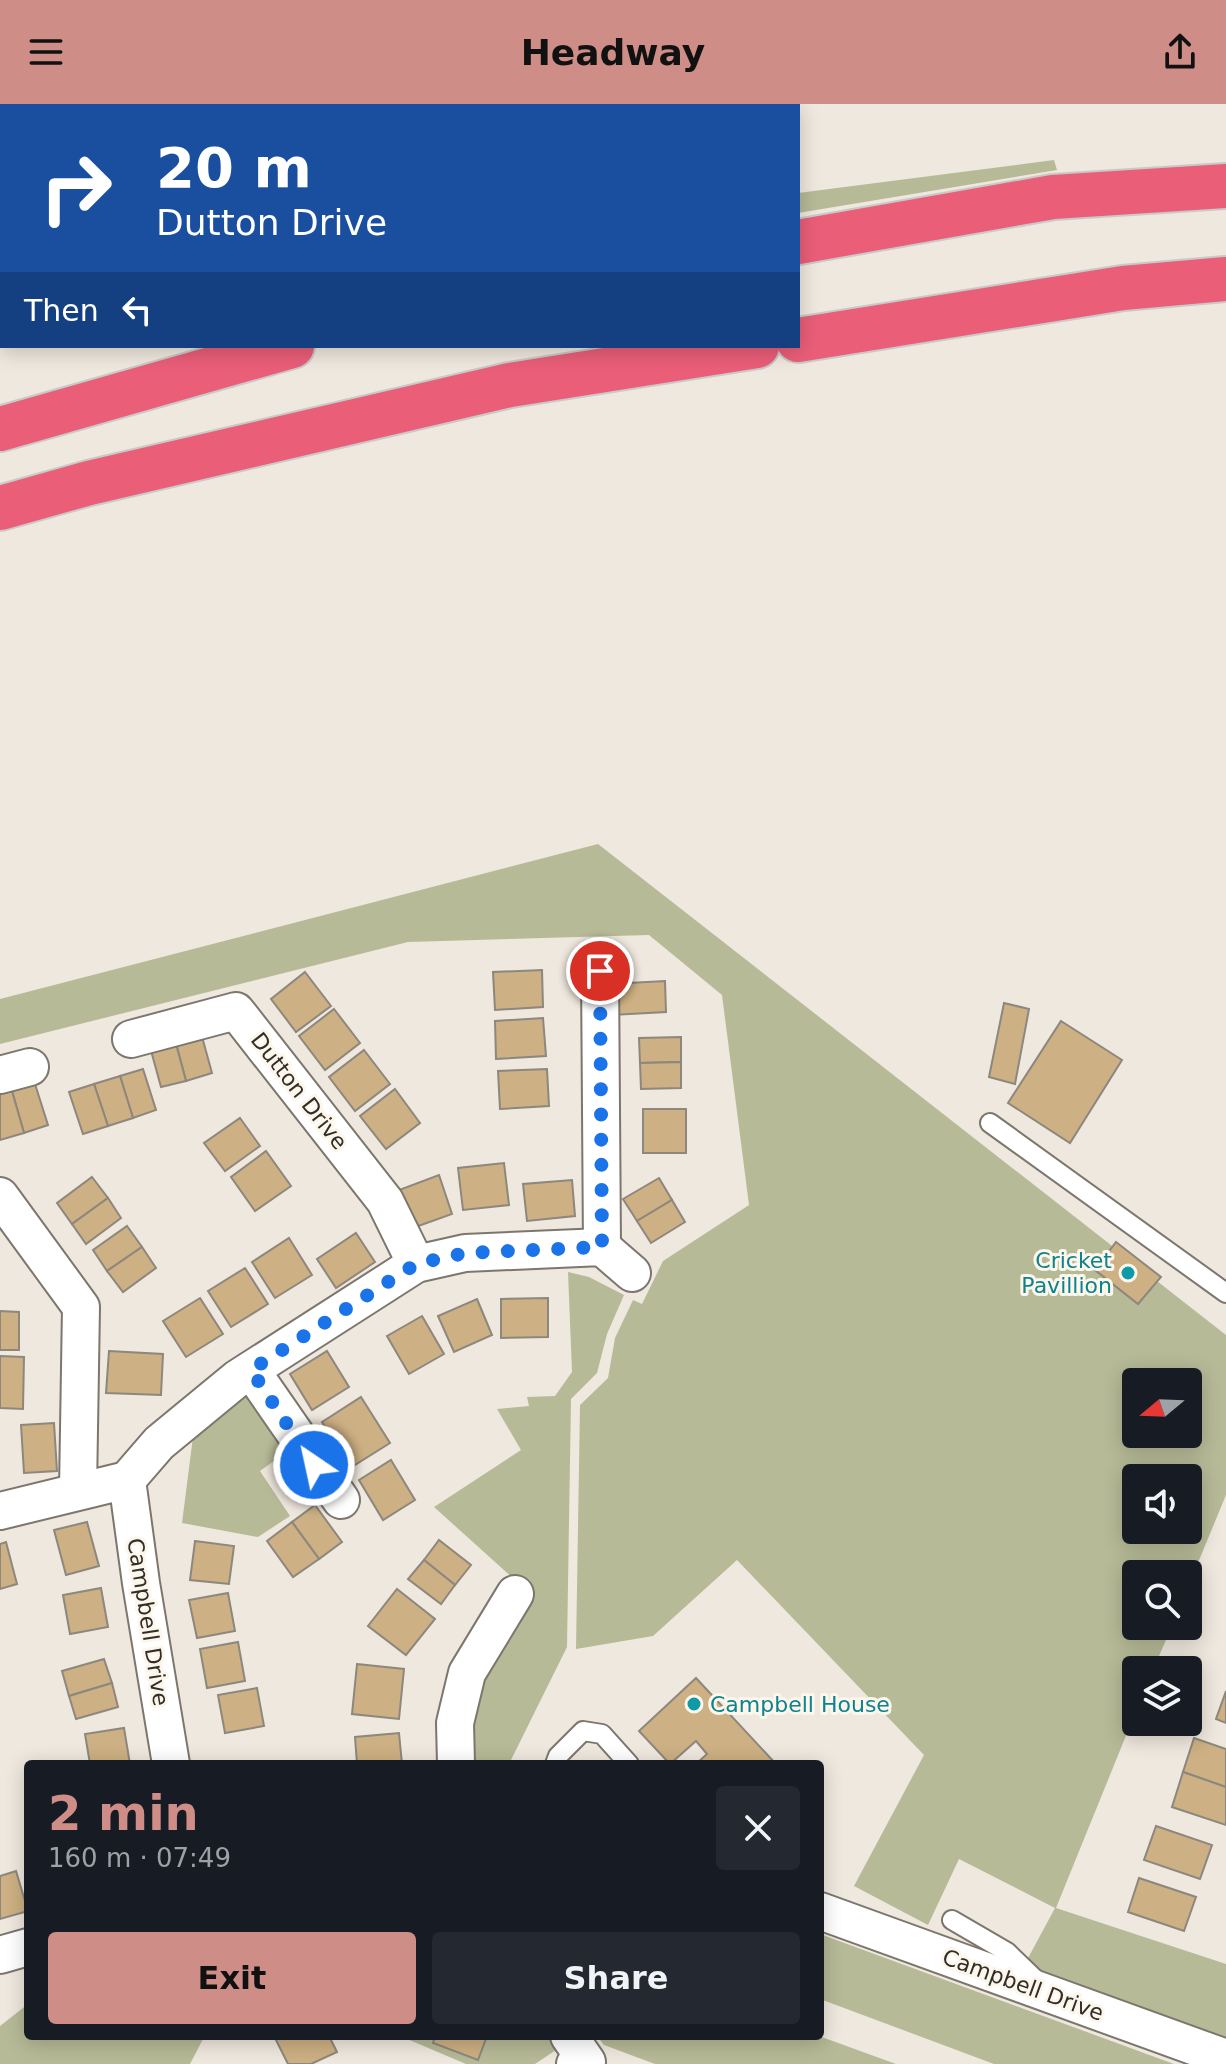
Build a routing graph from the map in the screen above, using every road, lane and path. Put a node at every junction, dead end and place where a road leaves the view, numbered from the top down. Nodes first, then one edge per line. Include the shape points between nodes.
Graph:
1 (1226, 186) edge
2 (800, 242) edge
3 (1226, 279) edge
4 (800, 340) edge
5 (285, 348) edge
6 (744, 348) edge
7 (0, 429) edge
8 (0, 508) edge
9 (600, 971) dead end
10 (131, 1039) dead end
11 (990, 1123) dead end
12 (0, 1196) edge
13 (602, 1247) junction
14 (416, 1264) junction
15 (632, 1273) dead end
16 (1226, 1293) edge
17 (251, 1370) junction
18 (159, 1443) junction
19 (127, 1480) junction
20 (78, 1490) junction
21 (341, 1500) dead end
22 (0, 1511) edge
23 (141, 1583) junction
24 (515, 1594) dead end
25 (170, 1760) edge
26 (456, 1760) edge
27 (556, 1760) edge
28 (625, 1760) edge
29 (824, 1912) edge
30 (952, 1920) dead end
31 (24, 1948) edge
32 (0, 1955) edge
33 (1053, 1995) junction
34 (1226, 2058) edge

1 - 2 highway via 1053,197
3 - 4 highway via 1123,288
5 - 7 highway
6 - 8 highway via 510,385
9 - 13 street
10 - 14 street, Dutton Drive via 236,1011 385,1201
11 - 16 lane
12 - 20 street via 81,1307
13 - 14 street via 465,1253
13 - 15 street
14 - 17 street
17 - 18 street
17 - 21 street
18 - 19 street
18 - 23 street
19 - 20 street
19 - 23 street, Campbell Drive
20 - 22 street
23 - 25 street, Campbell Drive
24 - 26 street via 467,1673 455,1723
27 - 28 lane via 583,1731 602,1734
29 - 33 street, Campbell Drive
30 - 33 lane via 1007,1952
31 - 32 street
33 - 34 street, Campbell Drive

